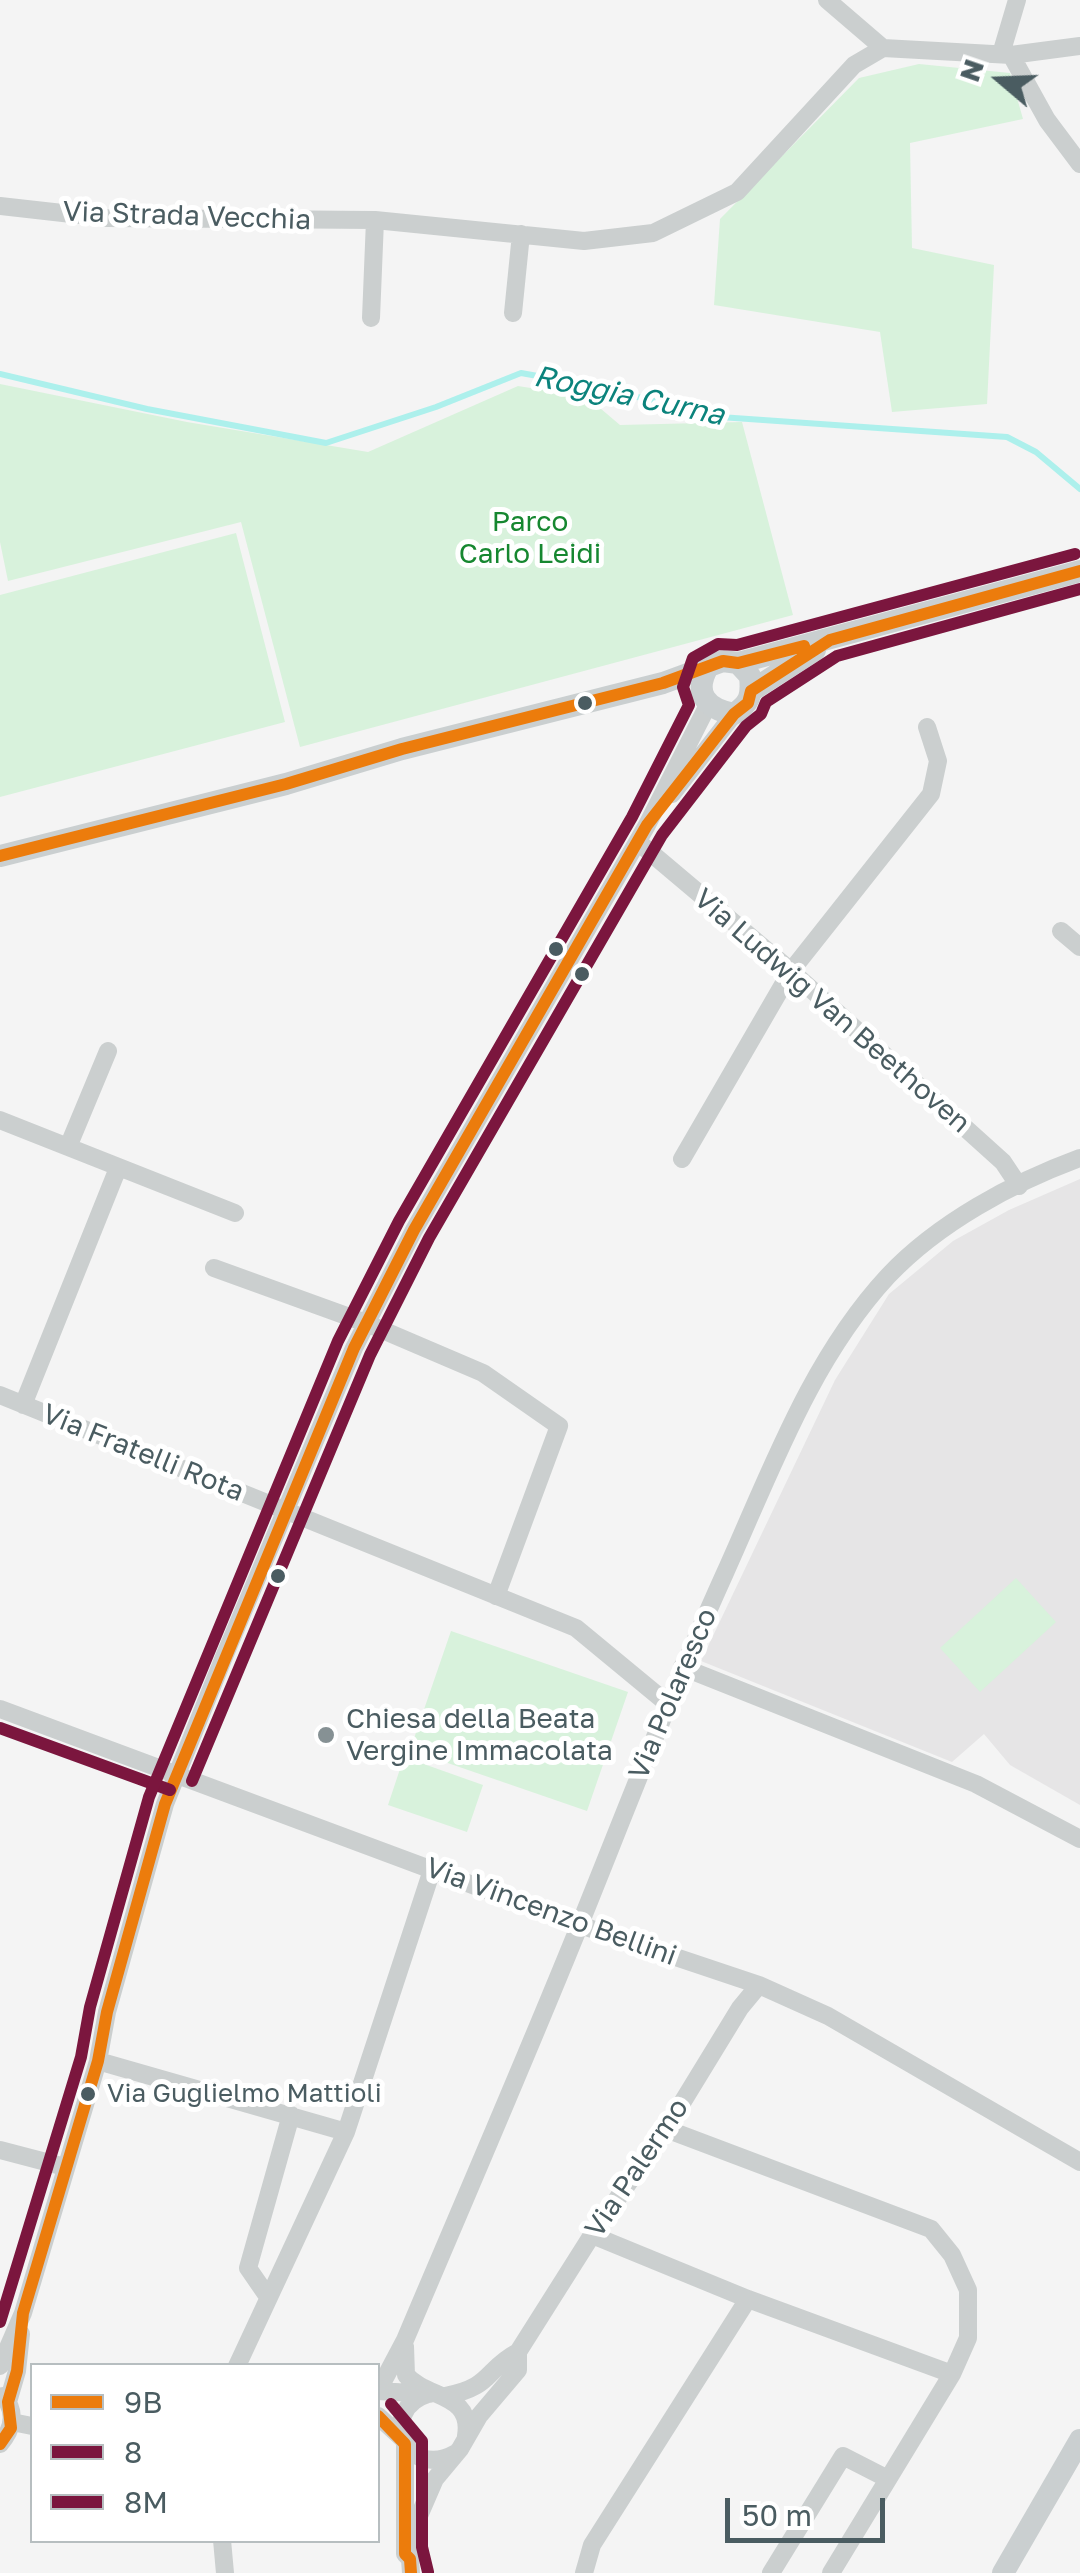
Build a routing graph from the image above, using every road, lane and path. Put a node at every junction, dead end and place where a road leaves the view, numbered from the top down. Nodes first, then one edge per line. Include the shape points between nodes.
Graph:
1 (827, 0) edge
2 (1018, 0) edge
3 (1080, 46) edge
4 (883, 48) junction
5 (1006, 55) junction
6 (1080, 164) edge
7 (0, 206) edge
8 (375, 220) junction
9 (521, 234) junction
10 (513, 313) dead end
11 (371, 318) dead end
12 (1080, 571) edge
13 (830, 640) junction
14 (738, 663) junction
15 (708, 667) junction
16 (663, 683) junction
17 (751, 692) junction
18 (704, 700) junction
19 (734, 714) junction
20 (926, 727) dead end
21 (642, 834) junction
22 (0, 856) edge
23 (1061, 932) dead end
24 (1080, 947) edge
25 (791, 970) junction
26 (108, 1051) dead end
27 (0, 1120) edge
28 (68, 1147) junction
29 (1080, 1158) edge
30 (682, 1159) dead end
31 (118, 1168) junction
32 (1019, 1186) junction
33 (235, 1212) dead end
34 (214, 1268) dead end
35 (366, 1323) junction
36 (0, 1396) edge
37 (23, 1405) junction
38 (287, 1511) junction
39 (496, 1596) junction
40 (682, 1668) junction
41 (668, 1704) junction
42 (0, 1709) edge
43 (176, 1774) junction
44 (1080, 1839) edge
45 (432, 1870) junction
46 (580, 1925) junction
47 (760, 1985) junction
48 (98, 2061) junction
49 (291, 2114) junction
50 (666, 2129) junction
51 (346, 2132) junction
52 (0, 2150) edge
53 (1080, 2162) edge
54 (65, 2167) junction
55 (592, 2234) junction
56 (268, 2297) junction
57 (748, 2299) junction
58 (23, 2313) junction
59 (405, 2340) junction
60 (518, 2352) junction
61 (237, 2363) edge
62 (0, 2366) edge
63 (952, 2374) junction
64 (380, 2387) edge
65 (380, 2391) edge
66 (437, 2395) junction
67 (4, 2398) edge
68 (380, 2418) edge
69 (12, 2422) junction
70 (30, 2426) edge
71 (1080, 2440) edge
72 (404, 2442) junction
73 (0, 2444) edge
74 (461, 2446) junction
75 (1080, 2464) edge
76 (886, 2478) junction
77 (1054, 2486) junction
78 (222, 2543) edge
79 (410, 2566) edge
80 (225, 2573) edge
81 (584, 2573) edge
82 (771, 2573) edge
83 (831, 2573) edge
84 (1002, 2573) edge

1 - 4 street
2 - 5 street
3 - 5 street
4 - 5 street
4 - 9 street, Via Strada Vecchia via 854,65 737,192 690,218 653,234 584,241
5 - 6 street
7 - 8 street, Via Strada Vecchia via 107,218
8 - 9 street, Via Strada Vecchia
8 - 11 street
9 - 10 street
12 - 13 street
13 - 14 street
13 - 17 street
14 - 15 street
14 - 17 street via 750,676
15 - 16 street
15 - 18 street
16 - 18 street
16 - 22 street
17 - 19 street
18 - 19 street
18 - 21 street
19 - 21 street
20 - 25 street via 938,761 931,794
21 - 25 street, Via Ludwig Van Beethoven
21 - 35 street
23 - 24 street
25 - 30 street
25 - 32 street, Via Ludwig Van Beethoven via 1004,1162
26 - 28 street
27 - 28 street
28 - 31 street
29 - 32 street, Via Polaresco
31 - 33 street
31 - 37 street
32 - 40 street, Via Polaresco via 941,1230 889,1275 854,1319 809,1388
34 - 35 street
35 - 38 street
35 - 39 street via 484,1372 559,1426
36 - 37 street, Via Fratelli Rota
37 - 38 street, Via Fratelli Rota
38 - 39 street, Via Fratelli Rota
38 - 43 street
39 - 41 street, Via Fratelli Rota via 576,1628
40 - 41 street, Via Polaresco
40 - 44 street via 976,1784
41 - 46 street, Via Polaresco
42 - 43 street, Via Vincenzo Bellini
43 - 45 street, Via Vincenzo Bellini
43 - 48 street
45 - 46 street, Via Vincenzo Bellini
45 - 51 street
46 - 47 street, Via Vincenzo Bellini
46 - 59 street, Via Polaresco
47 - 50 street, Via Palermo
47 - 53 street, Via Vincenzo Bellini via 828,2016
48 - 49 street
48 - 54 street
49 - 51 street
49 - 56 street via 248,2268
50 - 55 street, Via Palermo
50 - 63 street via 931,2229 968,2290 968,2338
51 - 56 street
52 - 54 street
54 - 58 street
55 - 57 street
55 - 60 street, Via Palermo
56 - 61 street
57 - 63 street
57 - 81 street via 592,2545
58 - 62 street
58 - 67 street via 17,2371
59 - 64 street, Via Polaresco
59 - 66 street via 406,2376
60 - 66 street, Via Palermo via 477,2388
60 - 74 street, Via Palermo via 518,2370
63 - 76 street
65 - 66 street, Via Polaresco
66 - 72 street via 408,2406
66 - 74 street via 463,2410
67 - 69 street
68 - 72 street
69 - 70 street
69 - 73 street
71 - 77 street
72 - 74 street via 428,2460
72 - 79 street via 404,2554
74 - 79 street via 426,2497
75 - 77 street
76 - 82 street via 843,2456
76 - 83 street
77 - 84 street
78 - 80 street

